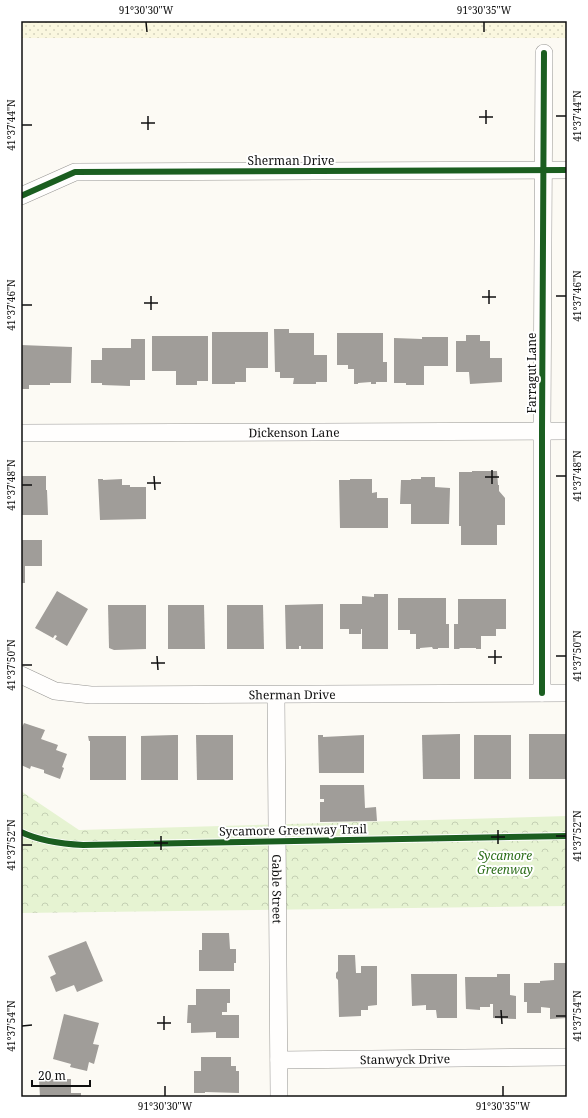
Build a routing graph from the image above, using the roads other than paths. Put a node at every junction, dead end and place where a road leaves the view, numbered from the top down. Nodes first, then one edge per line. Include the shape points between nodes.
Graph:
1 (544, 53) dead end
2 (543, 170) junction
3 (567, 170) edge
4 (21, 196) edge
5 (542, 431) junction
6 (567, 431) edge
7 (21, 433) edge
8 (21, 675) edge
9 (542, 693) junction
10 (567, 693) edge
11 (276, 695) junction
12 (567, 1057) edge
13 (279, 1060) junction
14 (279, 1097) edge

1 - 2 street, Farragut Lane
2 - 3 street, Sherman Drive
2 - 4 street, Sherman Drive via 75,172
2 - 5 street, Farragut Lane
5 - 6 street, Dickenson Lane
5 - 7 street, Dickenson Lane
5 - 9 street, Farragut Lane
8 - 11 street, Sherman Drive via 55,691 91,695
9 - 10 street, Sherman Drive
9 - 11 street, Sherman Drive
11 - 13 street, Gable Street
12 - 13 street, Stanwyck Drive
13 - 14 street

